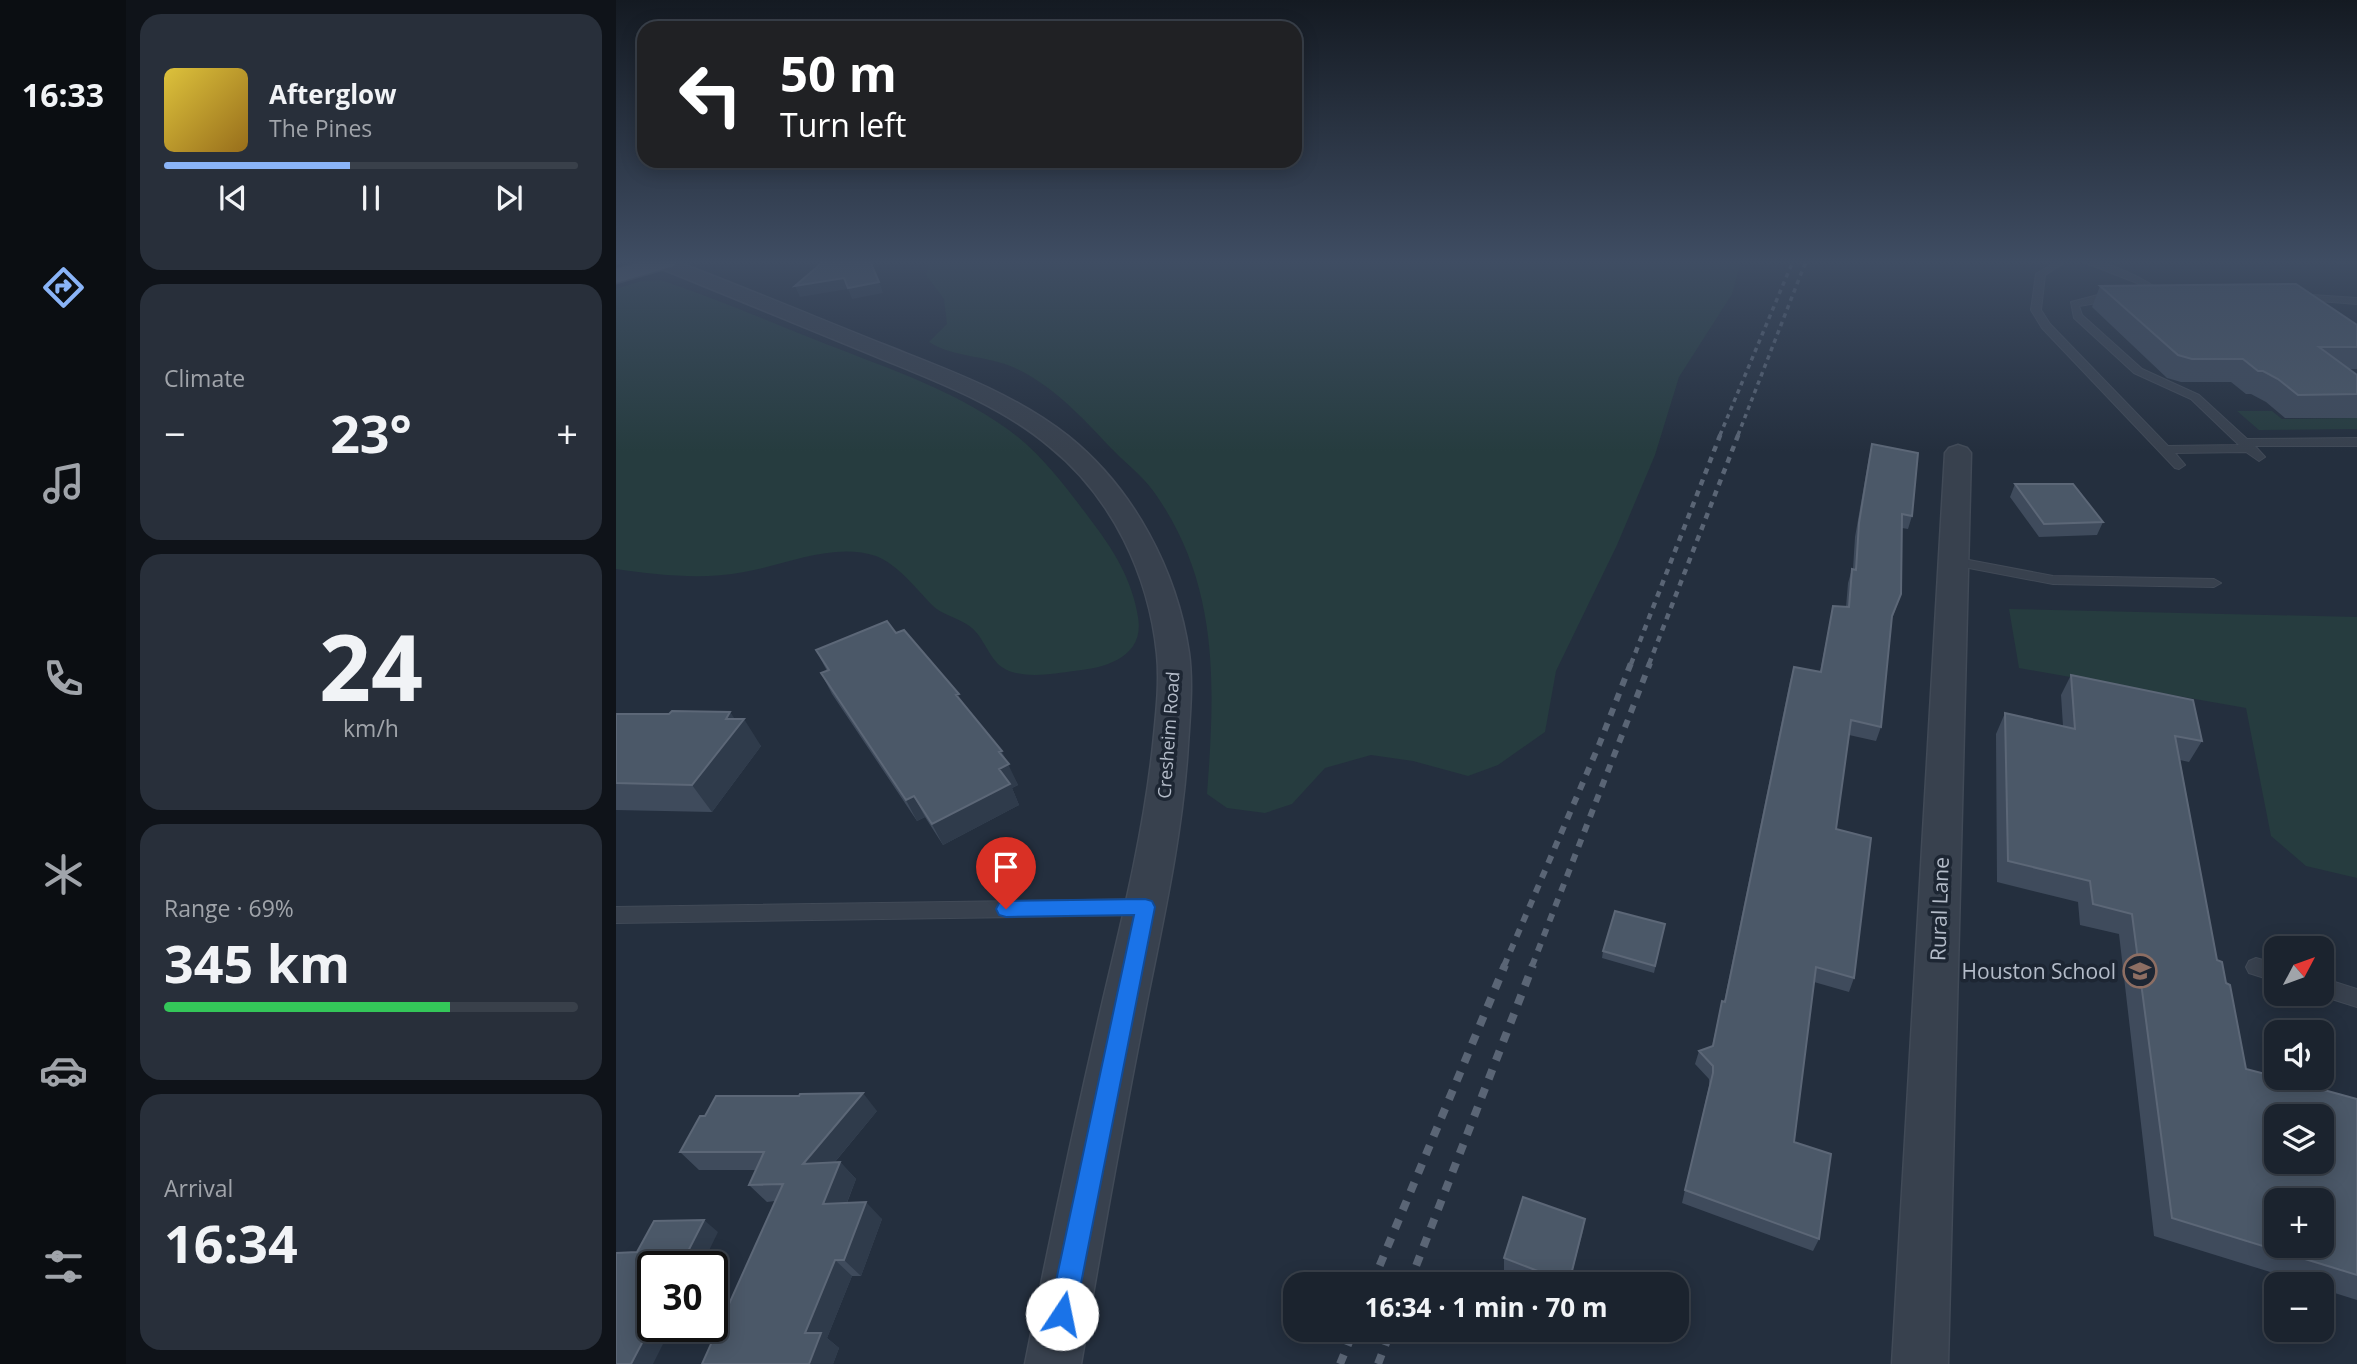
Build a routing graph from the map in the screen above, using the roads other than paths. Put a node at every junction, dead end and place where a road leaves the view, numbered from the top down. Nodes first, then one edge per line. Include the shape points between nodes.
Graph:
1 (818, 325) edge
2 (2045, 325) edge
3 (2087, 325) edge
4 (2357, 442) edge
5 (2251, 449) junction
6 (2165, 450) junction
7 (1958, 453) dead end
8 (2179, 465) dead end
9 (1953, 562) junction
10 (2214, 583) dead end
11 (1145, 907) junction
12 (616, 915) edge
13 (2256, 967) dead end
14 (2264, 969) edge
15 (2334, 991) edge
16 (2357, 998) edge
17 (1052, 1364) edge
18 (1920, 1364) edge

1 - 11 street, Cresheim Road via 978,391 1019,413 1061,443 1123,509 1143,549 1173,651 1170,748
2 - 6 lane
3 - 5 lane via 2138,371 2195,397
4 - 5 lane
5 - 6 lane
6 - 8 lane
7 - 9 street, Rural Lane
9 - 10 lane via 2053,580
9 - 18 street, Rural Lane
11 - 12 lane
11 - 17 street, Cresheim Road
13 - 14 lane
15 - 16 lane

